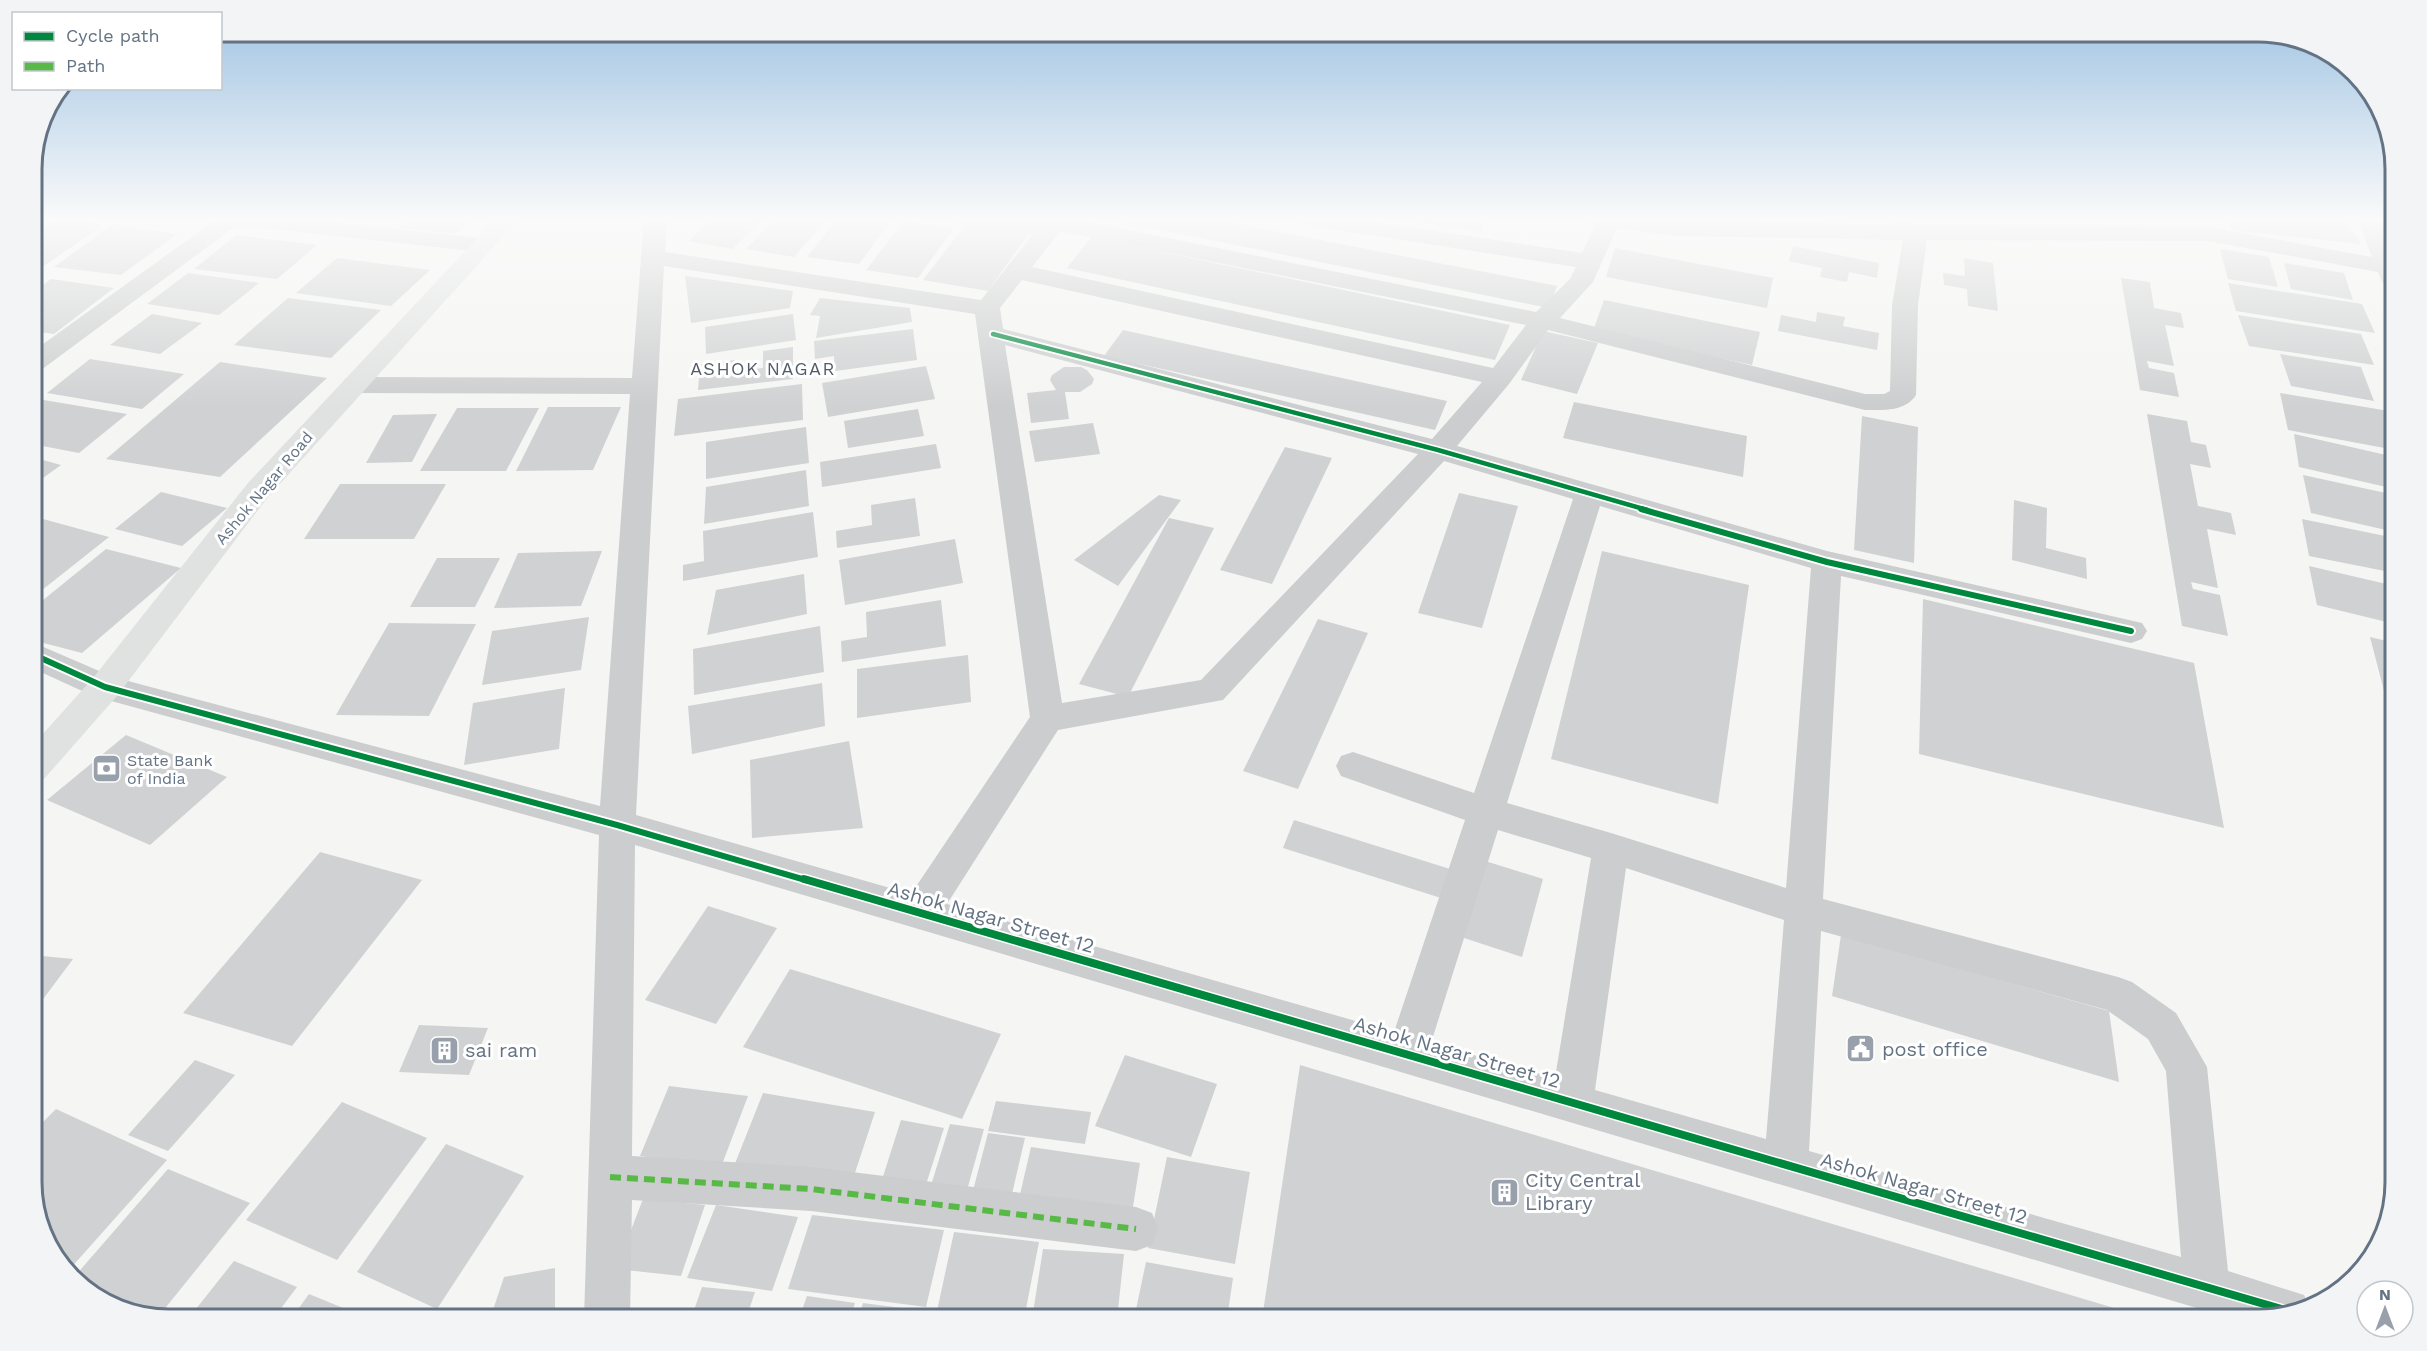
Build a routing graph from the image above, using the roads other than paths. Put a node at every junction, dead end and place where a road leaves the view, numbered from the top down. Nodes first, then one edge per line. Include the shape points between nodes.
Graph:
1 (142, 281) edge
2 (448, 281) edge
3 (652, 281) edge
4 (780, 281) edge
5 (1011, 281) edge
6 (1061, 281) edge
7 (1341, 281) edge
8 (1581, 281) edge
9 (1909, 281) edge
10 (990, 321) junction
11 (1542, 321) junction
12 (42, 350) edge
13 (1500, 378) junction
14 (354, 385) junction
15 (646, 386) junction
16 (1438, 450) junction
17 (1589, 494) junction
18 (1827, 562) junction
19 (2131, 631) dead end
20 (42, 659) edge
21 (105, 687) junction
22 (1047, 719) junction
23 (42, 759) edge
24 (1353, 766) dead end
25 (1486, 812) junction
26 (617, 825) junction
27 (1611, 848) junction
28 (1804, 910) junction
29 (920, 913) junction
30 (1407, 1055) junction
31 (1572, 1102) junction
32 (1786, 1165) junction
33 (610, 1177) junction
34 (1136, 1229) dead end
35 (2207, 1288) junction
36 (2276, 1308) edge
37 (607, 1309) edge

1 - 12 street
2 - 14 main road, Ashok Nagar Road
3 - 15 street
4 - 10 street
5 - 10 street
6 - 13 street
7 - 11 street
8 - 11 street
9 - 11 street via 1903,394 1889,402 1864,402
10 - 16 street via 1063,354
10 - 22 street
11 - 13 street
13 - 16 street
14 - 15 street
14 - 21 main road, Ashok Nagar Road via 258,490
15 - 26 street
16 - 17 street
16 - 22 street via 1211,691
17 - 18 street
17 - 25 street
18 - 19 street
18 - 28 street
20 - 21 street, Ashok Nagar Street 12
21 - 23 main road, Ashok Nagar Road
21 - 26 street, Ashok Nagar Street 12
22 - 29 street
24 - 25 street
25 - 27 street
25 - 30 street
26 - 29 street, Ashok Nagar Street 12
26 - 33 street
27 - 28 street
27 - 31 street
28 - 32 street
28 - 35 street via 2118,995 2162,1026 2186,1067
29 - 30 street, Ashok Nagar Street 12
30 - 31 street, Ashok Nagar Street 12
31 - 32 street, Ashok Nagar Street 12
32 - 35 street, Ashok Nagar Street 12
33 - 34 street via 811,1189
33 - 37 street
35 - 36 street, Ashok Nagar Street 12

